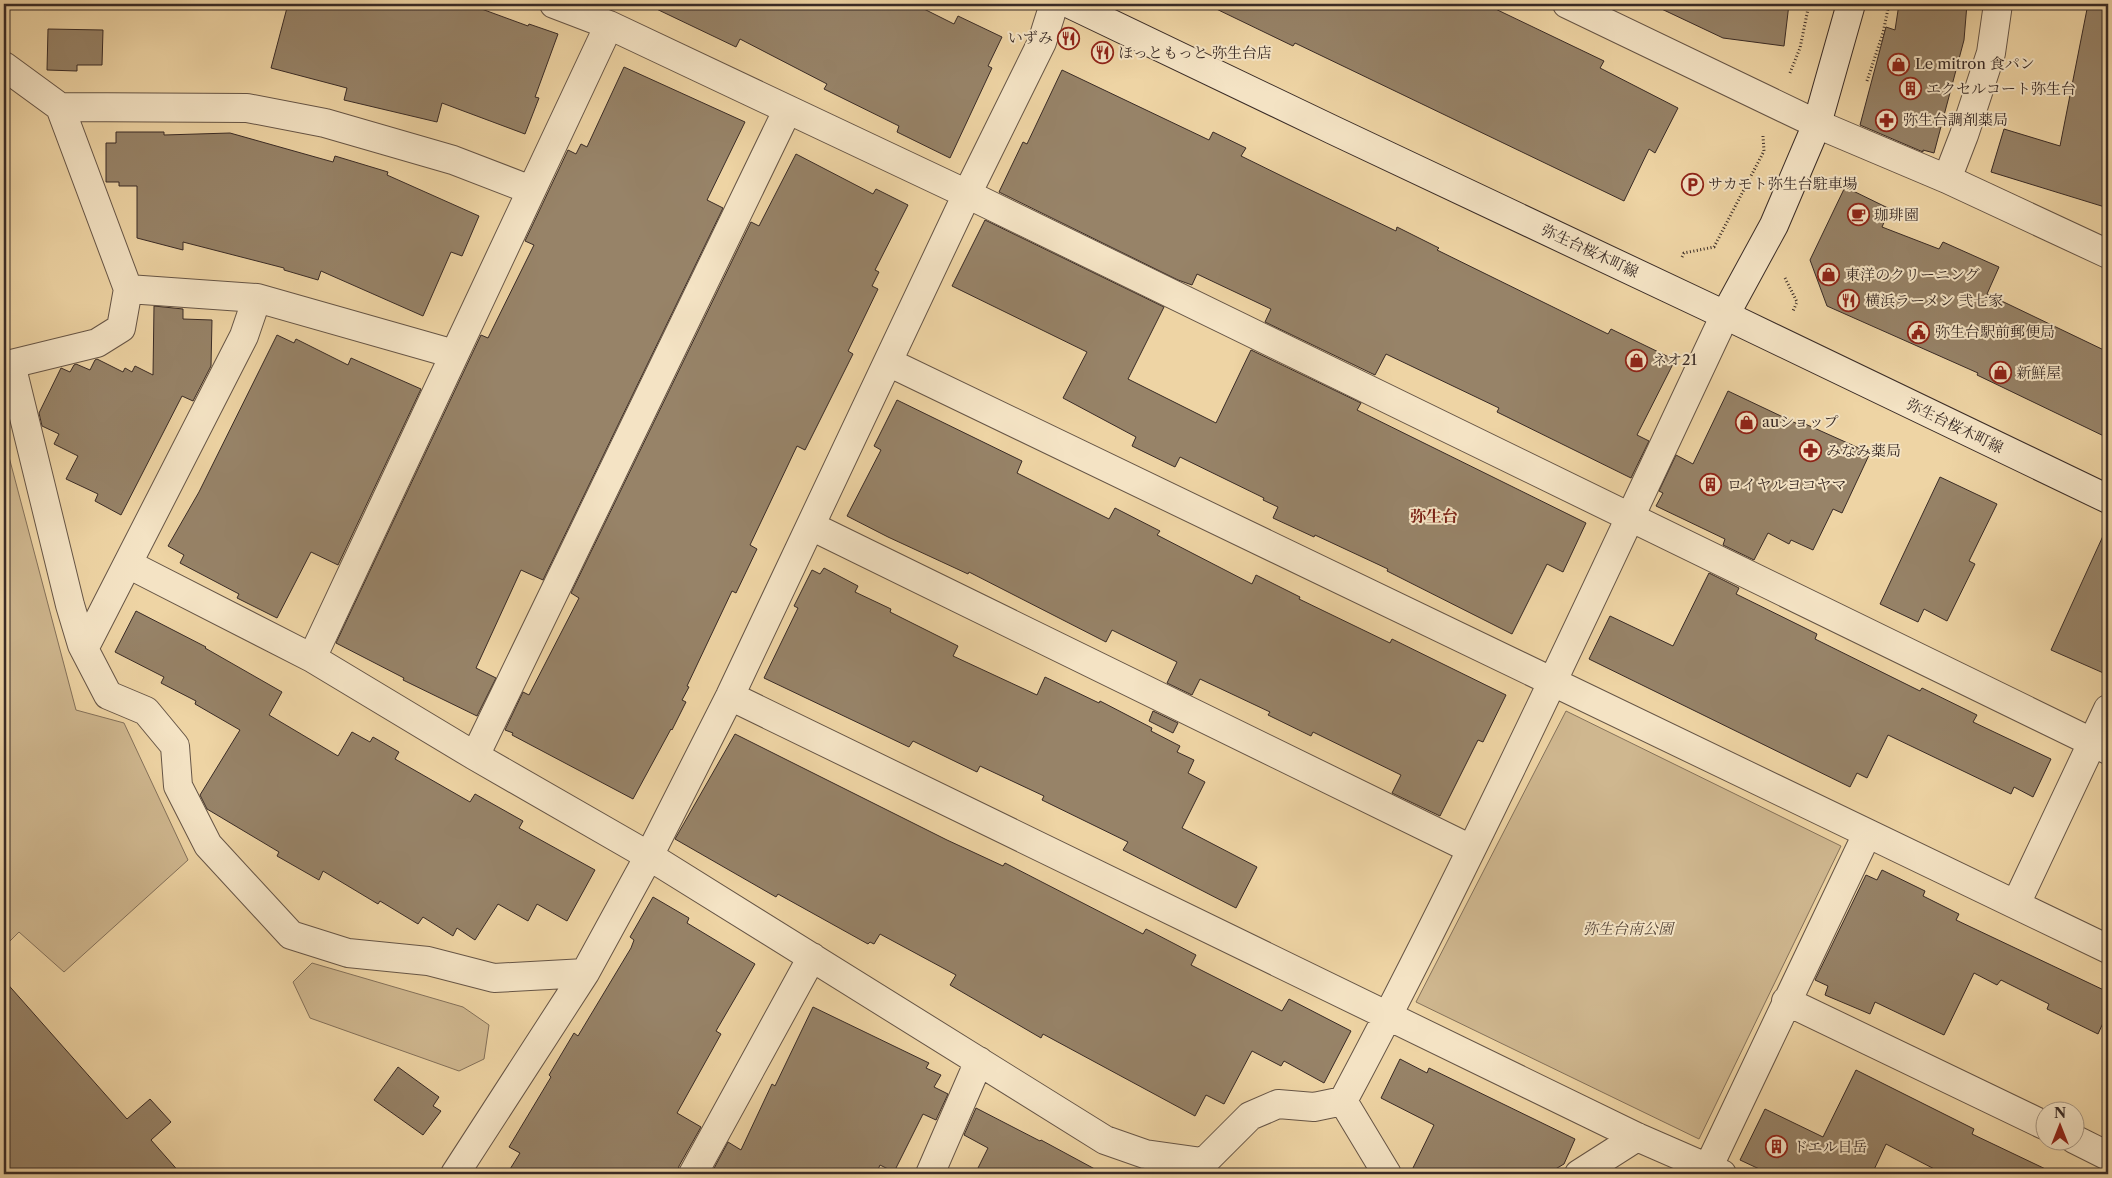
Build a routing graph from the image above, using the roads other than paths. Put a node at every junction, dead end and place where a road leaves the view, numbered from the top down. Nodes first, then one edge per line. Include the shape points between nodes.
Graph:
1 (554, 4) edge
2 (1054, 4) edge
3 (1070, 4) edge
4 (1567, 4) edge
5 (1851, 4) edge
6 (1998, 4) edge
7 (1595, 10) edge
8 (609, 26) junction
9 (4, 66) edge
10 (60, 107) junction
11 (787, 111) junction
12 (1817, 124) junction
13 (1947, 179) junction
14 (531, 190) junction
15 (967, 194) junction
16 (2108, 254) edge
17 (128, 289) junction
18 (257, 298) junction
19 (1725, 315) junction
20 (454, 354) junction
21 (888, 362) junction
22 (2108, 499) edge
23 (1630, 516) junction
24 (810, 526) junction
25 (128, 564) junction
26 (84, 649) junction
27 (312, 658) junction
28 (1553, 682) junction
29 (730, 696) junction
30 (2108, 709) edge
31 (2100, 746) edge
32 (476, 756) junction
33 (1867, 834) junction
34 (1471, 849) junction
35 (649, 856) junction
36 (2016, 904) junction
37 (2108, 949) edge
38 (812, 958) junction
39 (585, 973) junction
40 (1786, 1001) junction
41 (1389, 1015) junction
42 (979, 1061) junction
43 (1344, 1101) junction
44 (2034, 1120) edge
45 (1637, 1136) junction
46 (2084, 1144) edge
47 (2108, 1156) edge
48 (1197, 1168) edge
49 (1715, 1171) edge
50 (455, 1174) edge
51 (693, 1174) edge
52 (930, 1174) edge
53 (1387, 1174) edge
54 (1579, 1174) edge

1 - 8 street
2 - 15 street via 1042,42
3 - 19 street, 弥生台桜木町線
4 - 7 street
5 - 12 street
6 - 13 street via 1991,53
7 - 12 street
8 - 11 street
8 - 14 street
9 - 10 street
10 - 14 street via 247,108 334,126 453,160
10 - 17 street
11 - 15 street
11 - 32 street
12 - 13 street
12 - 19 street via 1774,225
13 - 16 street
14 - 20 street
15 - 21 street
15 - 23 street
17 - 18 street
17 - 26 street via 121,328 97,343 11,364 70,605
18 - 20 street
18 - 25 street via 244,336
19 - 22 street, 弥生台桜木町線
19 - 23 street
20 - 27 street
21 - 24 street
21 - 28 street
23 - 28 street
23 - 31 street
24 - 29 street
24 - 34 street
25 - 26 street
25 - 27 street
26 - 39 street via 108,695 146,711 175,746 178,786 208,845 291,935 348,953 428,961 494,978
27 - 32 street
28 - 33 street
28 - 34 street
29 - 35 street
29 - 41 street
30 - 31 street
31 - 36 street
32 - 35 street
33 - 36 street
33 - 40 street
34 - 41 street
35 - 38 street
35 - 39 street
36 - 37 street
38 - 42 street
38 - 51 street
39 - 50 street
40 - 44 street
40 - 49 street
41 - 43 street
41 - 45 street
42 - 48 street via 1105,1140
42 - 52 street
43 - 48 street via 1314,1107 1278,1104 1250,1116
43 - 53 street
45 - 49 street
45 - 54 street
46 - 47 street

